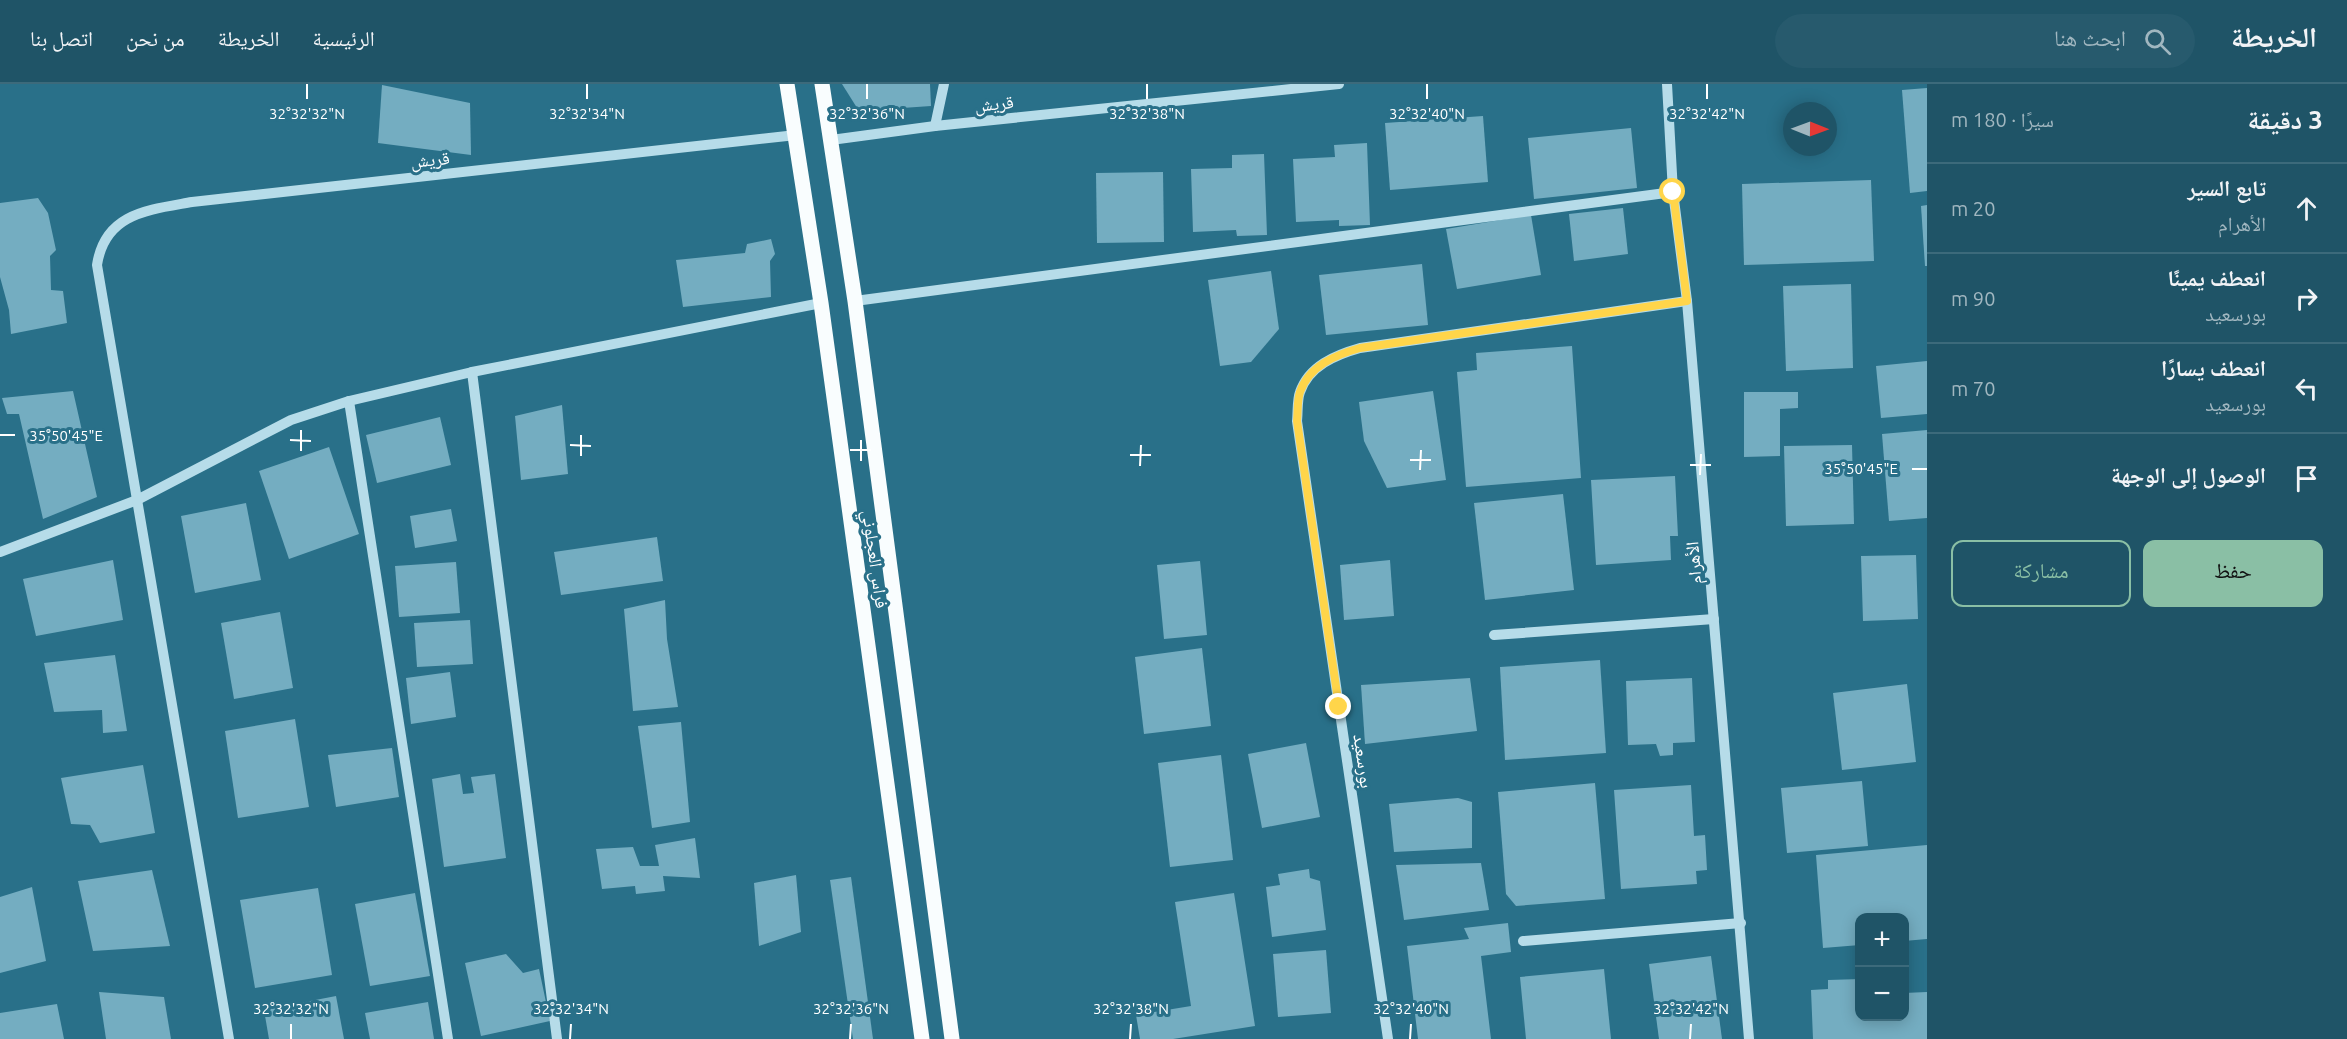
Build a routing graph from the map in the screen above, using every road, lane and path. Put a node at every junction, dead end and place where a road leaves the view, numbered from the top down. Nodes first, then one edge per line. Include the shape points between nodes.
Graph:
1 (787, 84) edge
2 (822, 84) edge
3 (944, 84) edge
4 (1339, 84) edge
5 (1667, 84) edge
6 (935, 126) junction
7 (795, 135) junction
8 (831, 140) junction
9 (1673, 192) junction
10 (1687, 301) junction
11 (855, 302) junction
12 (821, 303) junction
13 (472, 372) junction
14 (349, 401) junction
15 (137, 500) junction
16 (0, 552) edge
17 (1714, 619) junction
18 (1494, 635) dead end
19 (1741, 923) junction
20 (1523, 940) dead end
21 (230, 1039) edge
22 (448, 1039) edge
23 (557, 1039) edge
24 (922, 1039) edge
25 (952, 1039) edge
26 (1388, 1039) edge
27 (1749, 1039) edge

1 - 7 main road, فراس العجلوني
2 - 8 main road, فراس العجلوني
3 - 6 street
4 - 6 street, قريش
5 - 9 street, الأهرام
6 - 8 street, قريش
7 - 12 main road, فراس العجلوني
7 - 15 street, قريش via 192,202 149,210 127,219 108,233 100,246 97,265
8 - 11 main road, فراس العجلوني
9 - 10 street, الأهرام
9 - 11 street
10 - 17 street, الأهرام
10 - 26 street, بورسعيد via 1360,348 1336,354 1318,366 1300,392 1297,421
11 - 25 main road, فراس العجلوني
12 - 13 street
12 - 24 main road, فراس العجلوني
13 - 14 street
13 - 23 street
14 - 15 street via 291,420
14 - 22 street
15 - 16 street
15 - 21 street
17 - 18 street
17 - 19 street, الأهرام
19 - 20 street
19 - 27 street, الأهرام

